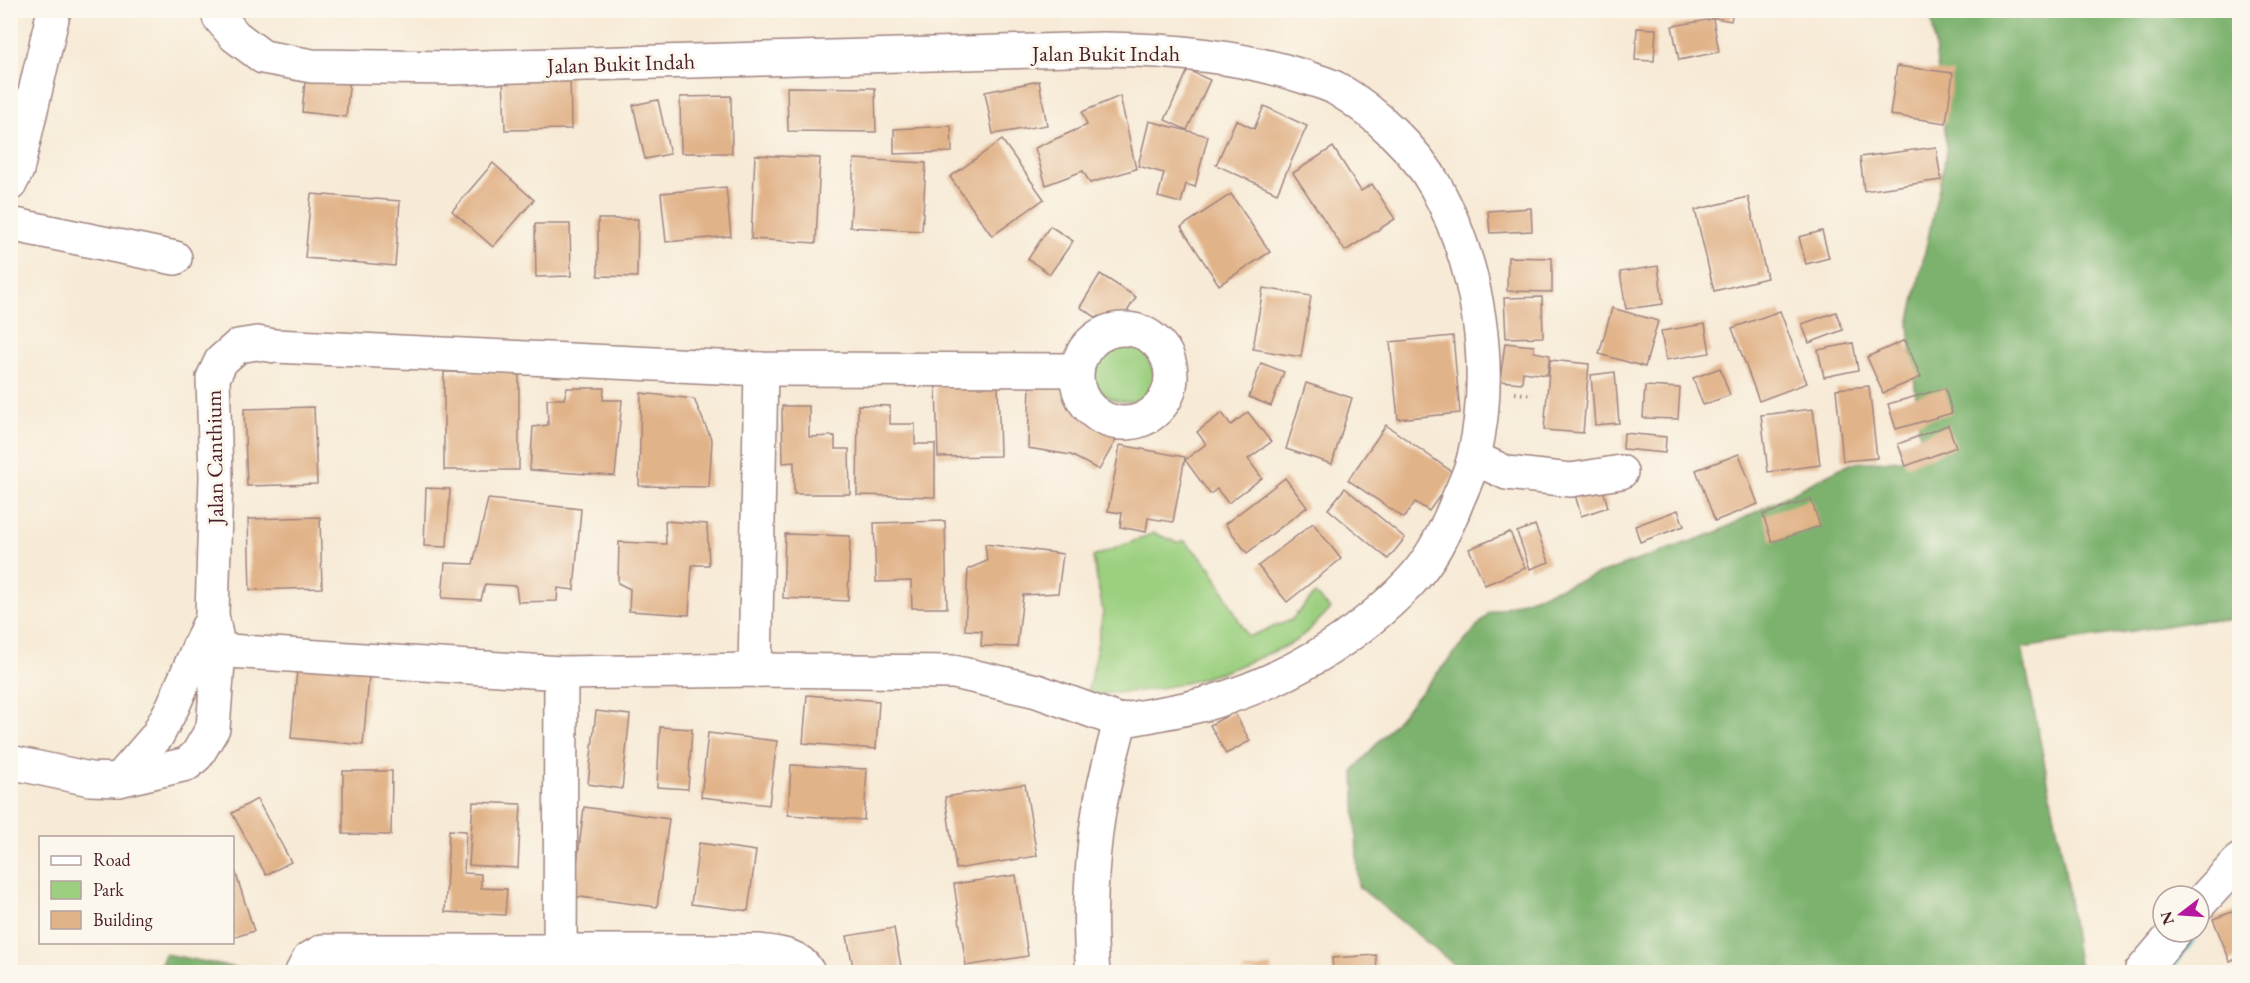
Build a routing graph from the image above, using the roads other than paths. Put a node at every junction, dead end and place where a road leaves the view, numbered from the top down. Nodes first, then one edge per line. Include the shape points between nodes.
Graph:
1 (54, 10) edge
2 (218, 10) edge
3 (10, 184) edge
4 (10, 224) edge
5 (175, 258) dead end
6 (761, 369) junction
7 (1077, 370) dead end
8 (1474, 458) junction
9 (1621, 472) dead end
10 (208, 649) junction
11 (755, 670) junction
12 (561, 673) junction
13 (1120, 721) junction
14 (10, 762) edge
15 (119, 780) junction
16 (2240, 860) edge
17 (2211, 891) edge
18 (2165, 944) edge
19 (560, 962) edge
20 (302, 972) edge
21 (808, 972) edge
22 (1093, 972) edge
23 (2141, 972) edge

1 - 3 street via 17,170
2 - 8 street, Jalan Bukit Indah via 235,36 263,57 312,66 451,68 1104,49 1151,50 1240,61 1281,69 1334,87 1371,112 1404,143 1436,186 1463,250 1478,309 1484,391
4 - 5 street
6 - 7 street
6 - 10 street, Jalan Canthium via 257,343 238,346 222,361 213,378 216,476
6 - 11 street
8 - 9 street via 1507,473 1571,480
8 - 13 street, Jalan Bukit Indah via 1432,554 1411,581 1346,639 1311,661 1208,703
10 - 12 street
10 - 15 street via 157,736
10 - 15 street, Jalan Canthium via 213,728 197,755 187,764
11 - 12 street
11 - 13 street via 954,672 1037,691
12 - 19 street
13 - 22 street via 1094,855 1090,949
14 - 15 street, Jalan Canthium
16 - 17 street
18 - 23 street
19 - 20 street via 323,951 309,959
19 - 21 street via 758,951 786,954

